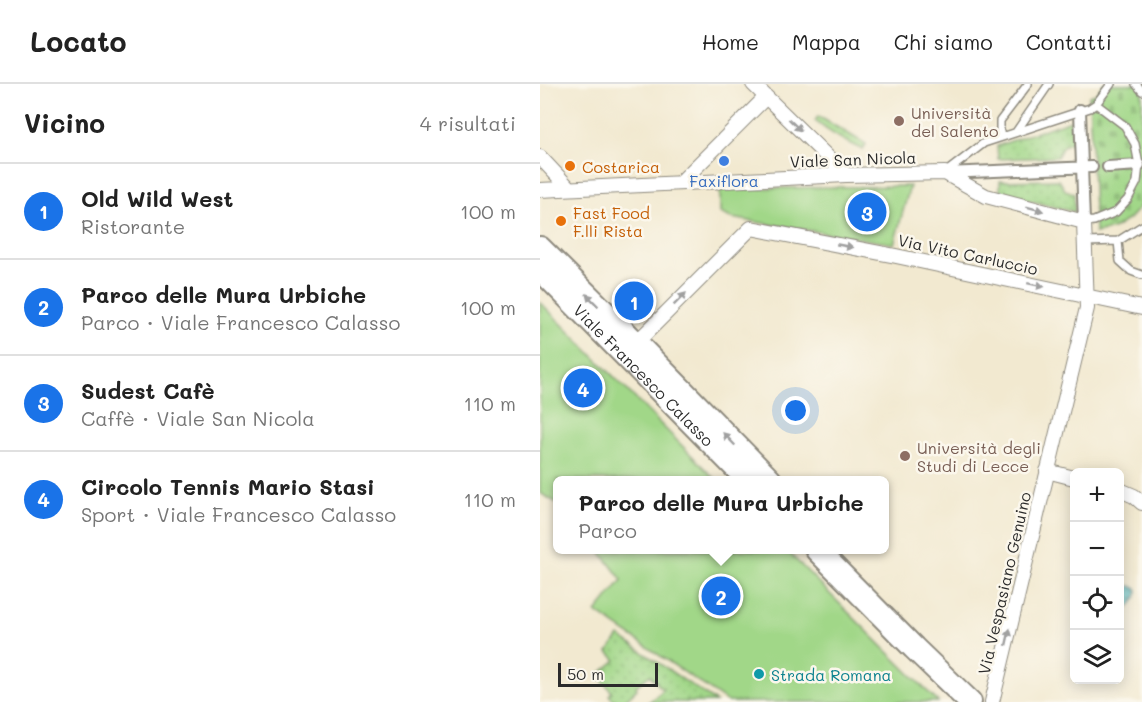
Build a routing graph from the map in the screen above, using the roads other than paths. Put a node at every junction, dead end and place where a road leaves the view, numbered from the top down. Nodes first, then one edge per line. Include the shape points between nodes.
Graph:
1 (753, 84) edge
2 (1028, 84) edge
3 (1049, 84) edge
4 (1112, 84) edge
5 (1136, 84) edge
6 (1142, 91) edge
7 (766, 97) junction
8 (1096, 104) junction
9 (1080, 111) junction
10 (1016, 132) junction
11 (999, 137) junction
12 (540, 158) edge
13 (1141, 165) edge
14 (1108, 167) dead end
15 (1087, 168) junction
16 (945, 173) junction
17 (846, 175) junction
18 (681, 183) junction
19 (569, 188) junction
20 (540, 190) edge
21 (1084, 222) junction
22 (1142, 226) edge
23 (1118, 241) junction
24 (1086, 242) junction
25 (540, 248) edge
26 (540, 270) edge
27 (1142, 275) edge
28 (1086, 296) junction
29 (1142, 308) edge
30 (630, 349) junction
31 (1047, 471) junction
32 (744, 476) edge
33 (766, 476) edge
34 (1070, 477) edge
35 (1124, 492) edge
36 (1142, 503) edge
37 (822, 554) edge
38 (843, 554) edge
39 (970, 702) edge
40 (987, 702) edge
41 (992, 702) edge

1 - 7 street
2 - 11 lane via 1000,121
3 - 10 lane
4 - 8 lane
5 - 6 lane
7 -> 17 street
7 - 18 street
8 - 9 lane
8 - 13 lane via 1125,126
9 - 10 lane
9 - 15 street
10 - 11 lane
11 - 16 lane via 984,143
12 - 19 street
13 - 14 street
13 - 21 lane via 1128,199 1116,212
15 - 16 street
15 - 21 street
16 - 17 street, Viale San Nicola
16 -> 21 street via 986,196
17 - 18 street, Viale San Nicola
18 - 19 street, Viale San Nicola
19 - 20 street, Viale San Nicola
21 - 24 street
22 - 23 lane
23 - 24 lane
23 - 27 lane via 1120,261
24 - 28 street
30 -> 25 main road, Viale Francesco Calasso
26 - 30 main road, Viale Francesco Calasso
28 - 29 street, Via Vito Carluccio
30 -> 28 street, Via Vito Carluccio via 751,228
28 - 31 street, Via Vespasiano Genuino via 1087,308
30 - 32 main road, Viale Francesco Calasso
33 -> 30 main road, Viale Francesco Calasso
31 - 34 street
41 -> 31 street, Via Vespasiano Genuino
35 - 36 street
37 - 39 main road
38 - 40 main road

